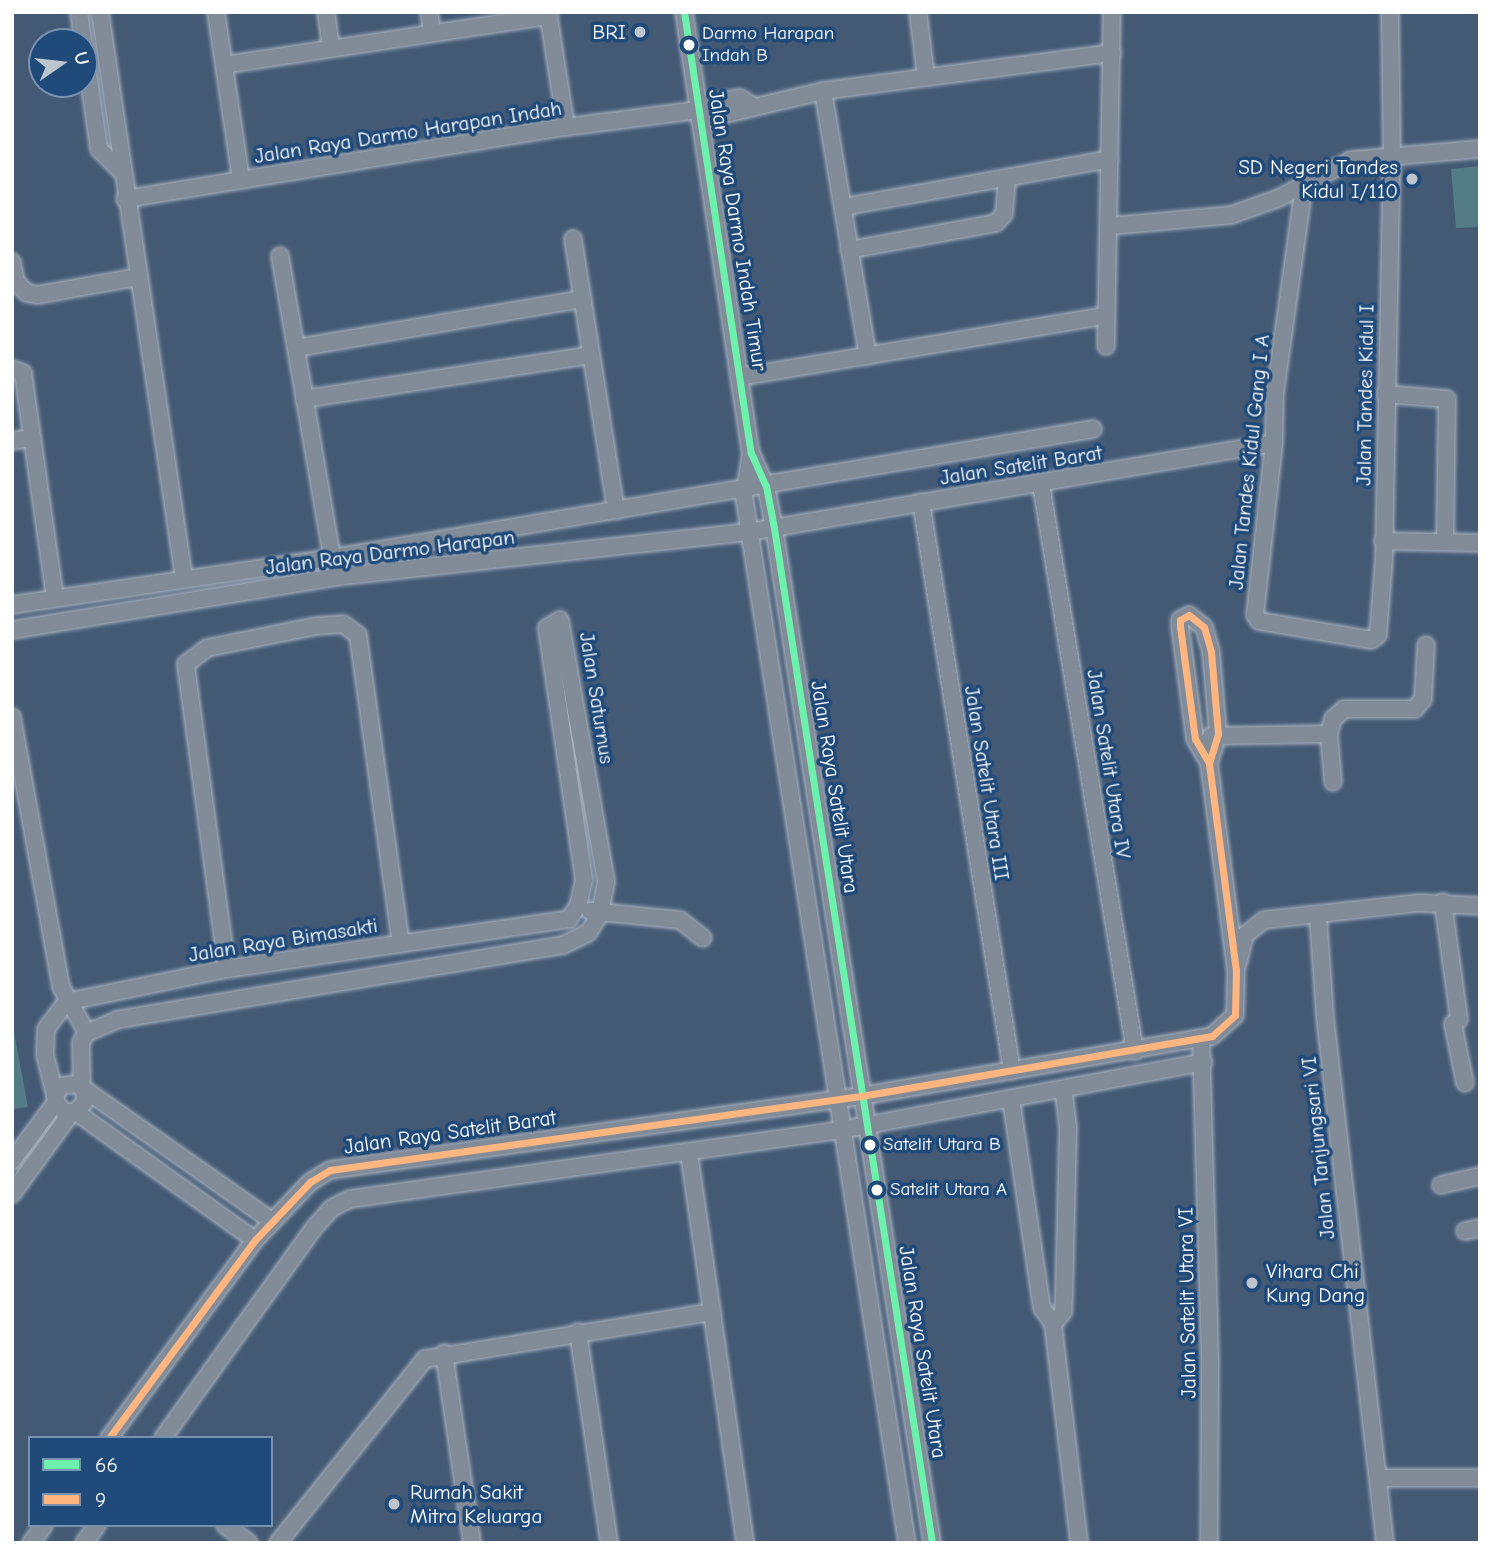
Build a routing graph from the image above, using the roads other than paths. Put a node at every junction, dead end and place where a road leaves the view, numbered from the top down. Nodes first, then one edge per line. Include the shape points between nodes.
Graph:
1 (100, 12) edge
2 (216, 12) edge
3 (326, 12) edge
4 (429, 12) edge
5 (684, 12) edge
6 (918, 12) edge
7 (1112, 12) edge
8 (1390, 12) edge
9 (548, 14) edge
10 (432, 32) junction
11 (331, 47) junction
12 (1113, 52) junction
13 (224, 65) junction
14 (926, 77) junction
15 (823, 91) junction
16 (92, 98) edge
17 (699, 111) junction
18 (566, 127) junction
19 (1480, 149) edge
20 (1392, 156) junction
21 (1110, 159) junction
22 (121, 171) junction
23 (1007, 178) junction
24 (241, 180) junction
25 (1292, 191) junction
26 (125, 199) junction
27 (843, 207) junction
28 (1111, 226) junction
29 (573, 239) dead end
30 (849, 250) junction
31 (280, 256) dead end
32 (12, 262) edge
33 (138, 277) junction
34 (583, 299) junction
35 (1104, 316) junction
36 (1107, 346) dead end
37 (296, 348) junction
38 (592, 355) junction
39 (868, 356) junction
40 (12, 369) edge
41 (739, 377) junction
42 (1385, 394) junction
43 (304, 399) junction
44 (1093, 429) dead end
45 (31, 438) junction
46 (12, 441) edge
47 (1267, 444) junction
48 (751, 453) junction
49 (1041, 484) junction
50 (767, 489) junction
51 (744, 493) junction
52 (922, 502) junction
53 (616, 511) junction
54 (773, 523) junction
55 (749, 528) junction
56 (1383, 541) junction
57 (1445, 542) junction
58 (1480, 543) edge
59 (332, 558) junction
60 (184, 578) junction
61 (55, 598) junction
62 (12, 605) edge
63 (12, 630) edge
64 (1378, 635) joint
65 (1426, 645) dead end
66 (12, 718) edge
67 (1219, 734) junction
68 (1329, 734) junction
69 (1195, 739) junction
70 (1209, 763) junction
71 (1332, 782) dead end
72 (1443, 902) junction
73 (578, 906) junction
74 (1480, 906) edge
75 (600, 914) junction
76 (1318, 916) junction
77 (703, 938) dead end
78 (401, 943) junction
79 (227, 969) junction
80 (1236, 971) junction
81 (66, 1002) junction
82 (87, 1033) junction
83 (1207, 1037) junction
84 (1135, 1051) junction
85 (1204, 1062) junction
86 (1012, 1071) junction
87 (1465, 1083) dead end
88 (83, 1089) junction
89 (1063, 1089) junction
90 (861, 1096) junction
91 (55, 1099) junction
92 (838, 1099) junction
93 (1011, 1099) junction
94 (74, 1113) junction
95 (866, 1126) junction
96 (843, 1130) junction
97 (689, 1153) junction
98 (12, 1161) edge
99 (1480, 1176) edge
100 (1441, 1185) dead end
101 (12, 1194) edge
102 (272, 1221) junction
103 (255, 1240) junction
104 (712, 1312) junction
105 (1053, 1324) junction
106 (578, 1332) junction
107 (444, 1353) junction
108 (109, 1436) edge
109 (164, 1436) edge
110 (1378, 1478) junction
111 (1480, 1478) edge
112 (43, 1527) edge
113 (95, 1527) edge
114 (228, 1527) edge
115 (31, 1543) edge
116 (83, 1543) edge
117 (249, 1543) edge
118 (278, 1543) edge
119 (472, 1543) edge
120 (609, 1543) edge
121 (745, 1543) edge
122 (907, 1543) edge
123 (932, 1543) edge
124 (1079, 1543) edge
125 (1209, 1543) edge
126 (1385, 1543) edge

1 - 22 street
2 - 13 street
3 - 11 street
4 - 10 street
5 - 17 street, Jalan Raya Darmo Indah Timur
6 - 14 street
7 - 12 street
8 - 20 street, Jalan Tandes Kidul I
9 - 10 street
9 - 18 street
10 - 11 street
11 - 13 street
12 - 14 street, Jalan Raya Darmo Harapan Indah
12 - 21 street
13 - 24 street
14 - 15 street, Jalan Raya Darmo Harapan Indah
15 - 17 street, Jalan Raya Darmo Harapan Indah via 751,105 740,99
15 - 27 street
16 - 22 street via 99,149
17 - 18 street, Jalan Raya Darmo Harapan Indah
17 - 41 street, Jalan Raya Darmo Indah Timur
18 - 24 street, Jalan Raya Darmo Harapan Indah
19 - 20 street
20 - 25 street via 1344,161
20 - 42 street, Jalan Tandes Kidul I
21 - 23 street
21 - 28 street
22 - 26 street
23 - 27 street
23 - 30 street via 1004,214 996,223
24 - 26 street, Jalan Raya Darmo Harapan Indah
25 - 28 street via 1207,219
25 - 47 street, Jalan Tandes Kidul Gang I A
26 - 33 street
27 - 30 street
28 - 35 street
29 - 34 street
30 - 39 street
31 - 37 street
32 - 33 street via 16,282 27,293 37,295
33 - 60 street
34 - 37 street
34 - 38 street
35 - 36 street
35 - 39 street
37 - 43 street
38 - 43 street
38 - 53 street
39 - 41 street
40 - 45 street via 23,373
41 - 48 street, Jalan Raya Darmo Indah Timur
42 - 56 street, Jalan Tandes Kidul I
42 - 57 street via 1447,399
43 - 59 street
44 - 50 street, Jalan Raya Darmo Harapan
45 - 46 street
45 - 61 street
47 - 49 street, Jalan Satelit Barat
47 - 64 street, Jalan Tandes Kidul Gang I A via 1256,618 1371,640
48 - 50 street, Jalan Raya Darmo Indah Timur
48 - 51 street, Jalan Raya Darmo Indah Timur
49 - 52 street, Jalan Satelit Barat
49 - 84 street, Jalan Satelit Utara IV
50 - 51 street, Jalan Raya Darmo Harapan
50 - 54 street, Jalan Raya Satelit Utara
51 - 53 street, Jalan Raya Darmo Harapan
51 - 55 street
52 - 54 street, Jalan Satelit Barat
52 - 86 street, Jalan Satelit Utara III
53 - 59 street, Jalan Raya Darmo Harapan
54 - 55 street, Jalan Raya Darmo Harapan
54 - 90 street, Jalan Raya Satelit Utara
55 - 63 street, Jalan Raya Darmo Harapan via 334,577
55 - 92 street
56 - 57 street
56 - 64 street, Jalan Tandes Kidul I
57 - 58 street
59 - 60 street, Jalan Raya Darmo Harapan
60 - 61 street, Jalan Raya Darmo Harapan
61 - 62 street, Jalan Raya Darmo Harapan
65 - 68 street via 1423,699 1418,707 1344,709 1333,719
66 - 81 street
67 - 68 street
67 - 69 street
67 - 69 street via 1208,637 1201,622 1189,615 1180,620 1180,627
67 - 70 street
68 - 71 street
69 - 70 street
70 - 80 street
72 - 74 street
72 - 76 street
72 - 87 street via 1458,1019 1453,1024
73 - 75 street
73 - 75 street, Jalan Saturnus via 584,880 547,628 560,620 606,882
73 - 78 street, Jalan Raya Bimasakti via 565,921
75 - 77 street via 680,920
75 - 82 street via 588,933 564,945 117,1020
76 - 80 street via 1254,924 1245,935
76 - 110 street, Jalan Tanjungsari VI
78 - 79 street, Jalan Raya Bimasakti
78 - 79 street via 358,635 342,624 207,648 191,658 184,673
79 - 81 street, Jalan Raya Bimasakti
80 - 83 street via 1235,1015
81 - 82 street
81 - 91 street via 46,1029 45,1055
82 - 88 street via 79,1060
83 - 84 street
83 - 85 street, Jalan Satelit Utara VI
84 - 86 street
85 - 89 street
85 - 125 street, Jalan Satelit Utara VI
86 - 90 street
88 - 91 street via 66,1083
88 - 94 street via 85,1101
88 - 102 street
89 - 93 street
89 - 105 street via 1068,1127 1064,1296 1063,1312
90 - 92 street
90 - 95 street, Jalan Raya Satelit Utara
91 - 94 street
91 - 98 street
92 - 96 street
92 - 102 street, Jalan Raya Satelit Barat via 330,1170 310,1182
93 - 95 street
93 - 105 street via 1042,1308
94 - 101 street
94 - 103 street
95 - 96 street
95 - 123 street, Jalan Raya Satelit Utara
96 - 97 street
96 - 122 street
97 - 104 street
97 - 109 street via 351,1199 332,1208
99 - 100 street
102 - 103 street, Jalan Raya Satelit Barat
103 - 108 street, Jalan Raya Satelit Barat
104 - 106 street
104 - 121 street
105 - 124 street
106 - 107 street
106 - 120 street
107 - 118 street via 419,1367
107 - 119 street
110 - 111 street
110 - 126 street, Jalan Tanjungsari VI
112 - 115 street
113 - 116 street
114 - 117 street

